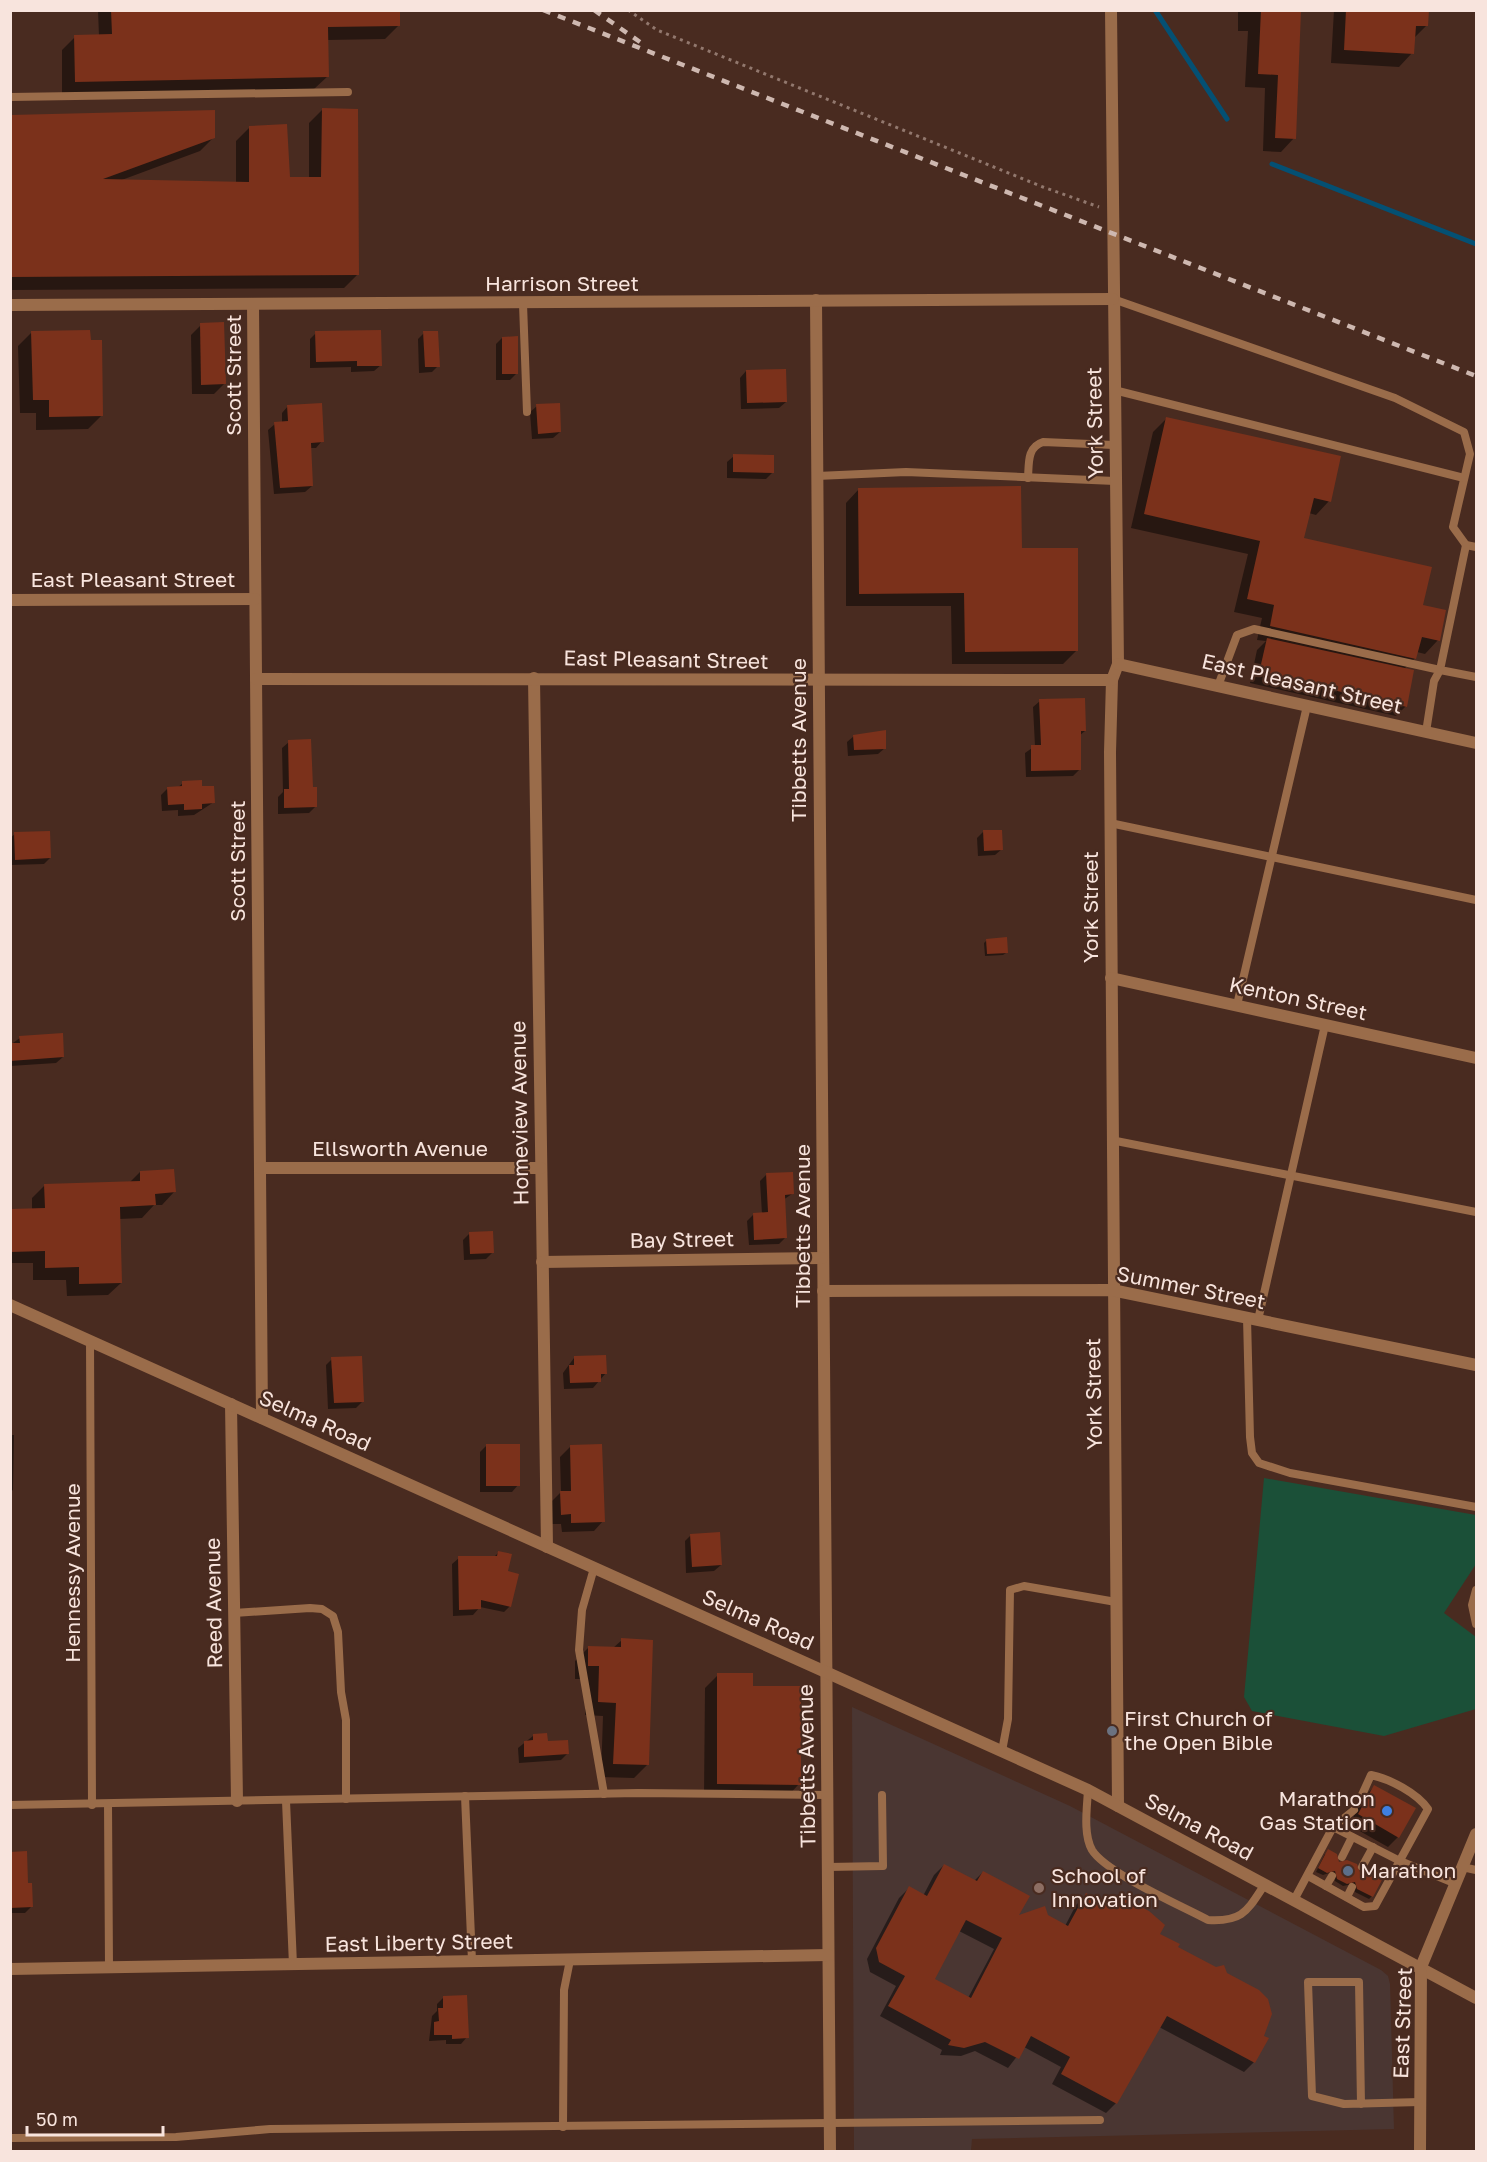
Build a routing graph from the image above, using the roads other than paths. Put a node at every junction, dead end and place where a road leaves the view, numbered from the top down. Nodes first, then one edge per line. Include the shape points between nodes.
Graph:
1 (1111, 10) edge
2 (348, 92) dead end
3 (10, 97) edge
4 (1113, 299) junction
5 (816, 300) junction
6 (253, 304) junction
7 (523, 304) junction
8 (10, 305) edge
9 (1114, 390) junction
10 (527, 412) dead end
11 (1114, 445) junction
12 (818, 476) junction
13 (1028, 478) junction
14 (1464, 478) junction
15 (1115, 481) junction
16 (1466, 545) junction
17 (1476, 547) edge
18 (255, 599) junction
19 (10, 600) edge
20 (1118, 664) junction
21 (1440, 670) junction
22 (1476, 677) edge
23 (534, 678) junction
24 (256, 679) junction
25 (1112, 680) junction
26 (819, 681) junction
27 (1218, 686) junction
28 (1307, 706) junction
29 (1426, 732) junction
30 (1476, 743) edge
31 (1110, 823) junction
32 (1271, 856) junction
33 (1476, 900) edge
34 (1111, 978) junction
35 (1237, 1005) junction
36 (1325, 1025) junction
37 (1476, 1058) edge
38 (1111, 1140) junction
39 (260, 1168) junction
40 (541, 1168) junction
41 (1291, 1174) junction
42 (1476, 1212) edge
43 (822, 1258) junction
44 (542, 1262) junction
45 (1112, 1290) junction
46 (823, 1291) junction
47 (10, 1305) edge
48 (1253, 1319) junction
49 (90, 1341) junction
50 (1476, 1365) edge
51 (231, 1404) junction
52 (262, 1418) junction
53 (1476, 1507) edge
54 (547, 1547) junction
55 (594, 1568) junction
56 (1476, 1590) edge
57 (1116, 1602) junction
58 (234, 1613) junction
59 (1476, 1624) edge
60 (826, 1672) junction
61 (1002, 1751) junction
62 (1088, 1790) junction
63 (604, 1794) junction
64 (827, 1795) junction
65 (882, 1795) dead end
66 (465, 1796) junction
67 (1361, 1797) dead end
68 (346, 1799) junction
69 (237, 1801) junction
70 (286, 1801) junction
71 (108, 1804) junction
72 (10, 1805) edge
73 (92, 1805) junction
74 (1118, 1806) junction
75 (1354, 1810) dead end
76 (1333, 1827) junction
77 (1476, 1834) edge
78 (1352, 1837) junction
79 (1373, 1847) junction
80 (1342, 1857) dead end
81 (1400, 1861) junction
82 (828, 1867) junction
83 (1362, 1867) dead end
84 (1462, 1867) junction
85 (1476, 1870) edge
86 (1308, 1876) junction
87 (1332, 1876) dead end
88 (1454, 1883) junction
89 (1265, 1884) junction
90 (1326, 1886) junction
91 (1352, 1887) dead end
92 (1347, 1897) junction
93 (1294, 1900) junction
94 (828, 1955) junction
95 (570, 1960) junction
96 (472, 1961) junction
97 (293, 1965) junction
98 (109, 1967) junction
99 (1421, 1967) junction
100 (10, 1969) edge
101 (1476, 1998) edge
102 (1420, 2102) junction
103 (1361, 2104) junction
104 (1101, 2120) dead end
105 (829, 2121) junction
106 (563, 2127) junction
107 (10, 2138) edge
108 (830, 2151) edge
109 (1420, 2151) edge

1 - 4 street, York Street
2 - 3 lane
4 - 5 street, Harrison Street
4 - 9 street, York Street
4 - 14 lane via 1395,398 1464,432 1470,454
5 - 7 street, Harrison Street
5 - 12 street, Tibbetts Avenue
6 - 7 street, Harrison Street
6 - 8 street, Harrison Street
6 - 18 street, Scott Street
7 - 10 lane
9 - 11 street, York Street
9 - 14 lane
11 - 13 lane via 1035,444
11 - 15 street, York Street
12 - 13 lane via 906,472
12 - 26 street, Tibbetts Avenue
13 - 15 lane
14 - 16 lane via 1452,527
15 - 20 street, York Street
16 - 17 lane
16 - 21 lane
18 - 19 street, East Pleasant Street
18 - 24 street, Scott Street
20 - 25 street, York Street
20 - 27 street, East Pleasant Street
21 - 22 lane
21 - 27 lane via 1254,629 1237,635
21 - 29 lane via 1434,681
23 - 24 street, East Pleasant Street
23 - 26 street, East Pleasant Street
23 - 40 street, Homeview Avenue
24 - 39 street, Scott Street
25 - 26 street, East Pleasant Street
25 - 31 street, York Street
26 - 43 street, Tibbetts Avenue
27 - 28 street, East Pleasant Street
28 - 29 street, East Pleasant Street
28 - 32 lane
29 - 30 street, East Pleasant Street
31 - 32 lane
31 - 34 street, York Street
32 - 33 lane
32 - 35 lane
34 - 35 street, Kenton Street
34 - 38 street, York Street
35 - 36 street, Kenton Street
36 - 37 street, Kenton Street
36 - 41 lane
38 - 41 lane
38 - 45 street, York Street
39 - 40 street, Ellsworth Avenue
39 - 52 street, Scott Street
40 - 44 street, Homeview Avenue
41 - 42 lane
41 - 48 lane
43 - 44 street, Bay Street
43 - 46 street, Tibbetts Avenue
44 - 54 street, Homeview Avenue
45 - 46 street, Summer Street
45 - 48 street, Summer Street
45 - 57 street, York Street
46 - 60 street, Tibbetts Avenue
47 - 49 street, Selma Road
48 - 50 street, Summer Street
48 - 53 lane via 1250,1437 1251,1453 1259,1463 1290,1473
49 - 51 street, Selma Road
49 - 73 lane, Hennessy Avenue
51 - 52 street, Selma Road
51 - 58 street, Reed Avenue
52 - 54 street, Selma Road
54 - 55 street, Selma Road
55 - 60 street, Selma Road
55 - 63 lane via 582,1610 579,1650
56 - 59 lane via 1472,1605
57 - 61 lane via 1024,1586 1010,1590 1008,1719
57 - 74 street, York Street
58 - 68 lane via 310,1608 333,1616 346,1720
58 - 69 street, Reed Avenue
60 - 61 street, Selma Road
60 - 64 street, Tibbetts Avenue
61 - 62 street, Selma Road
62 - 74 street, Selma Road
62 - 89 lane via 1087,1831 1092,1849 1107,1865 1208,1920 1227,1921 1245,1914
63 - 64 lane
63 - 66 lane
64 - 82 street, Tibbetts Avenue
65 - 82 lane via 883,1866
66 - 68 lane
66 - 96 lane
67 - 81 lane via 1371,1775 1422,1800 1428,1809
68 - 70 lane
69 - 70 lane
69 - 71 lane
70 - 97 lane
71 - 73 lane
71 - 98 lane
72 - 73 lane
74 - 89 street, Selma Road
75 - 76 lane
76 - 78 lane
76 - 86 lane
77 - 84 street, East Street
78 - 79 lane
78 - 80 lane
79 - 81 lane
79 - 83 lane
81 - 88 lane
81 - 92 lane via 1375,1905 1364,1907
82 - 94 street, Tibbetts Avenue
84 - 85 lane
84 - 88 street, East Street
86 - 90 lane
86 - 93 lane
87 - 90 lane
88 - 99 street, East Street
89 - 93 street, Selma Road
90 - 92 lane
91 - 92 lane
93 - 99 street, Selma Road
94 - 95 street, East Liberty Street
94 - 105 street, Tibbetts Avenue
95 - 96 street, East Liberty Street
95 - 106 lane via 564,1990
96 - 97 street, East Liberty Street
97 - 98 street, East Liberty Street
98 - 100 street, East Liberty Street
99 - 101 street, Selma Road
99 - 102 street, East Street
102 - 103 lane
102 - 109 street, East Street
103 - 103 lane via 1312,2096 1308,1982 1359,1982
104 - 105 lane
105 - 106 lane
105 - 108 street, Tibbetts Avenue
106 - 107 lane via 270,2129 176,2137

